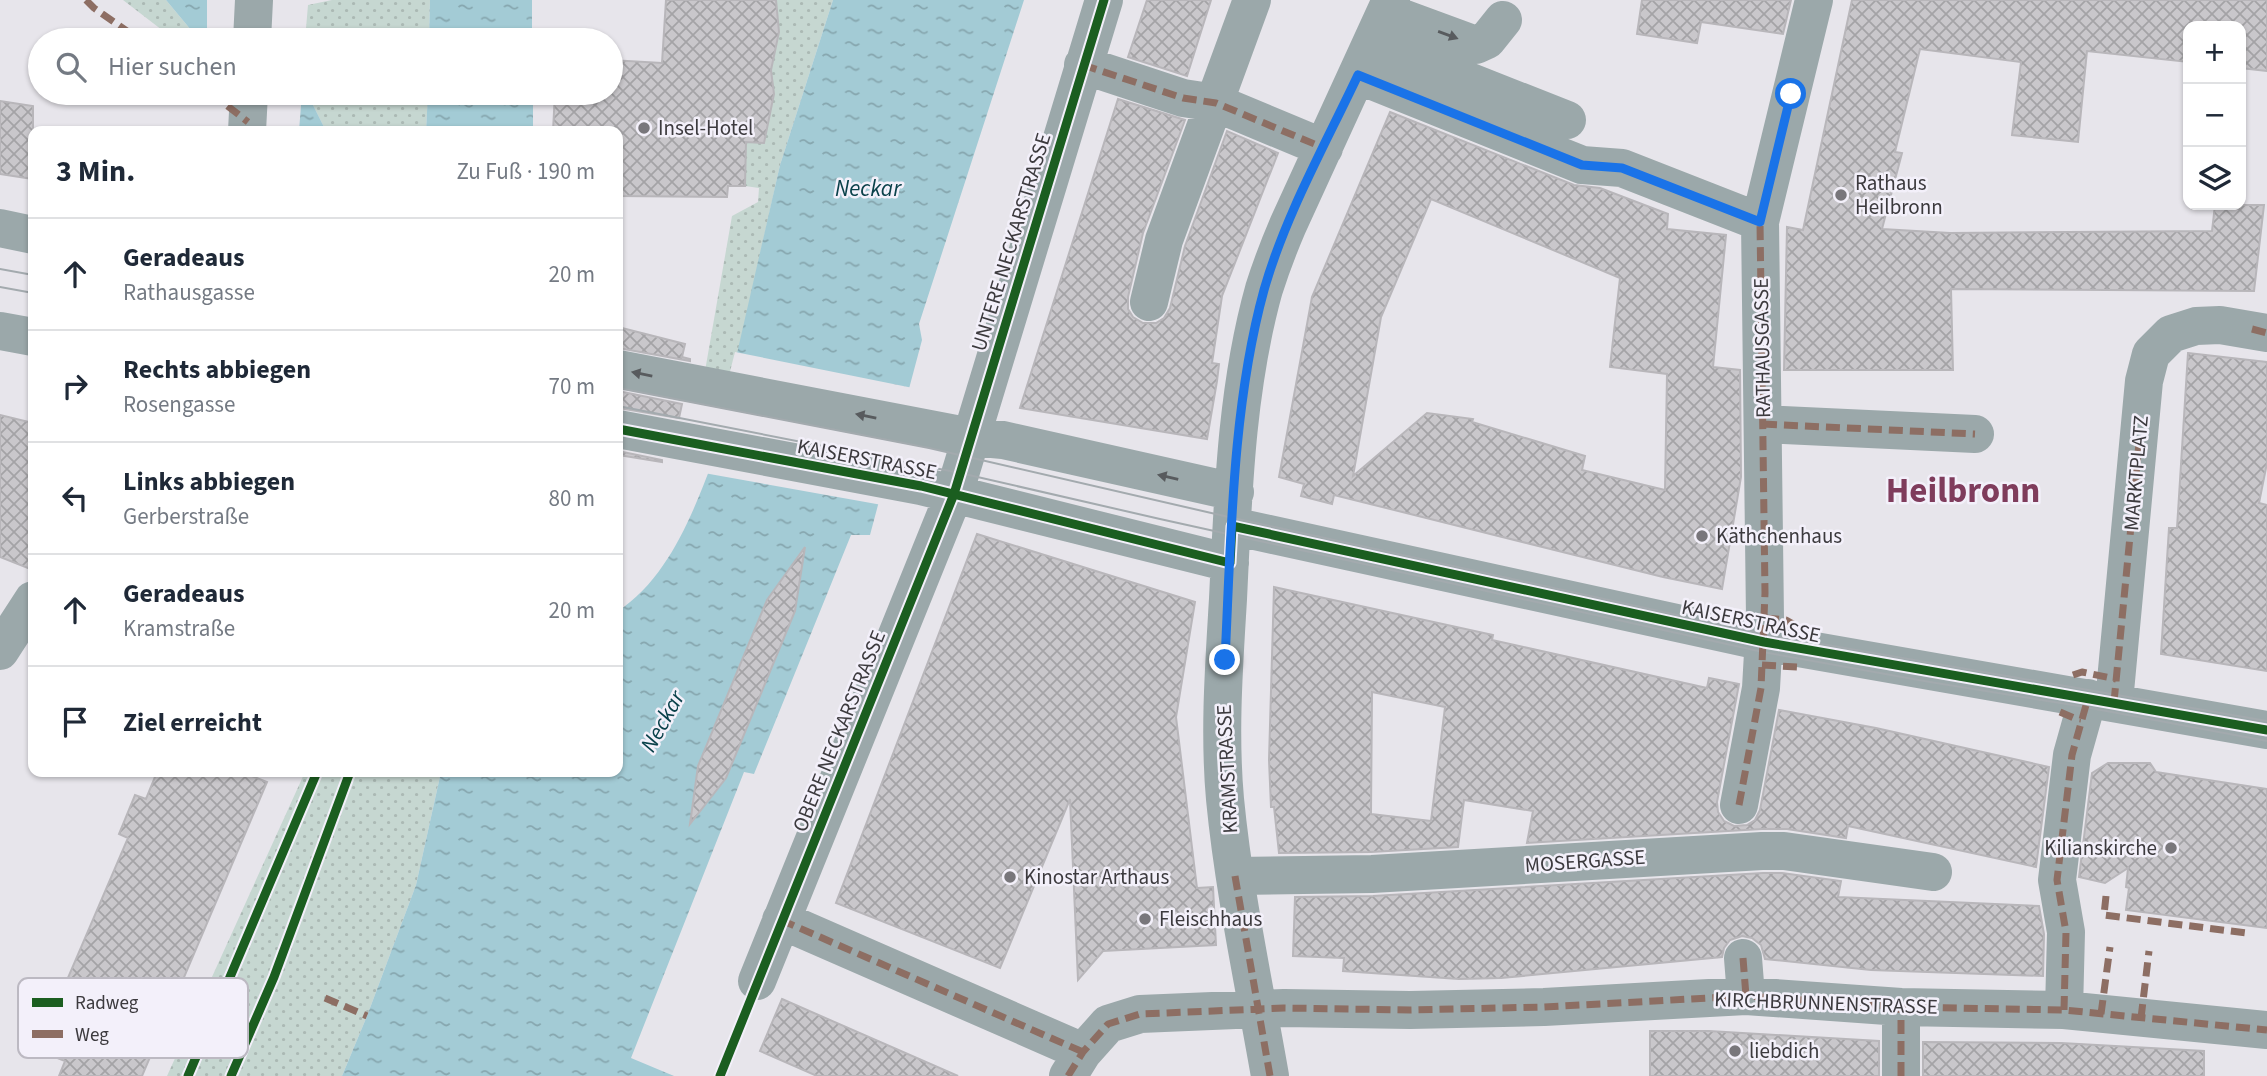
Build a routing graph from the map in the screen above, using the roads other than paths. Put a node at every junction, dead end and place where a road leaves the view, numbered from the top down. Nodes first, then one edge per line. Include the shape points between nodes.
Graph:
1 (254, 0) edge
2 (1104, 0) edge
3 (1252, 0) edge
4 (1814, 0) edge
5 (1503, 20) dead end
6 (253, 28) edge
7 (1377, 33) edge
8 (1083, 65) junction
9 (1216, 103) junction
10 (1567, 120) dead end
11 (1324, 148) junction
12 (1760, 222) junction
13 (0, 228) edge
14 (28, 233) edge
15 (1149, 302) dead end
16 (0, 331) edge
17 (2259, 331) edge
18 (28, 336) edge
19 (623, 370) edge
20 (1763, 425) junction
21 (623, 430) edge
22 (1975, 434) dead end
23 (971, 437) junction
24 (937, 490) junction
25 (1232, 527) junction
26 (1774, 654) junction
27 (2089, 698) junction
28 (2267, 730) edge
29 (1739, 805) dead end
30 (1933, 872) dead end
31 (1235, 876) junction
32 (781, 920) junction
33 (1743, 958) dead end
34 (757, 981) dead end
35 (1746, 996) junction
36 (1901, 1007) junction
37 (1258, 1009) junction
38 (2064, 1010) junction
39 (2267, 1030) edge
40 (1075, 1064) edge
41 (1270, 1076) edge
42 (1900, 1076) edge

1 - 6 street
2 - 8 street, UNTERE NECKARSTRASSE
3 - 9 street
4 - 12 street, RATHAUSGASSE
7 -> 5 street via 1476,45 1487,40
7 - 10 street
7 - 11 street, KRAMSTRASSE
7 - 12 street via 1582,165 1622,168
8 - 9 street via 1183,98
8 - 23 street, UNTERE NECKARSTRASSE
9 - 11 street
9 - 15 street via 1164,240
11 - 25 street, KRAMSTRASSE via 1265,289 1248,366
12 - 20 street, RATHAUSGASSE
13 - 14 street
16 - 18 street
17 - 27 street, MARKTPLATZ via 2196,326 2171,334 2151,354 2139,443
23 -> 19 street, KAISERSTRASSE
20 - 22 street
20 - 26 street, RATHAUSGASSE
21 - 24 street, KAISERSTRASSE
23 - 24 street, UNTERE NECKARSTRASSE
25 -> 23 street, KAISERSTRASSE via 1003,440
24 - 25 street, KAISERSTRASSE
24 - 32 street, OBERE NECKARSTRASSE
25 - 26 street, KAISERSTRASSE
25 - 31 street, KRAMSTRASSE via 1221,742
26 - 27 street, KAISERSTRASSE
26 - 29 street, RATHAUSGASSE
27 - 28 street, KAISERSTRASSE
27 - 38 street, MARKTPLATZ via 2073,755 2057,880 2066,932
30 - 31 street, MOSERGASSE via 1762,851 1372,874
31 - 37 street, KRAMSTRASSE
32 - 34 street, OBERE NECKARSTRASSE
32 - 40 street
33 - 35 street
35 - 36 street, KIRCHBRUNNENSTRASSE
35 - 37 street, KIRCHBRUNNENSTRASSE via 1544,1007
36 - 38 street, KIRCHBRUNNENSTRASSE
36 - 42 street
37 - 40 street, KIRCHBRUNNENSTRASSE via 1140,1014 1108,1024
37 - 41 street, KRAMSTRASSE
38 - 39 street, KIRCHBRUNNENSTRASSE

